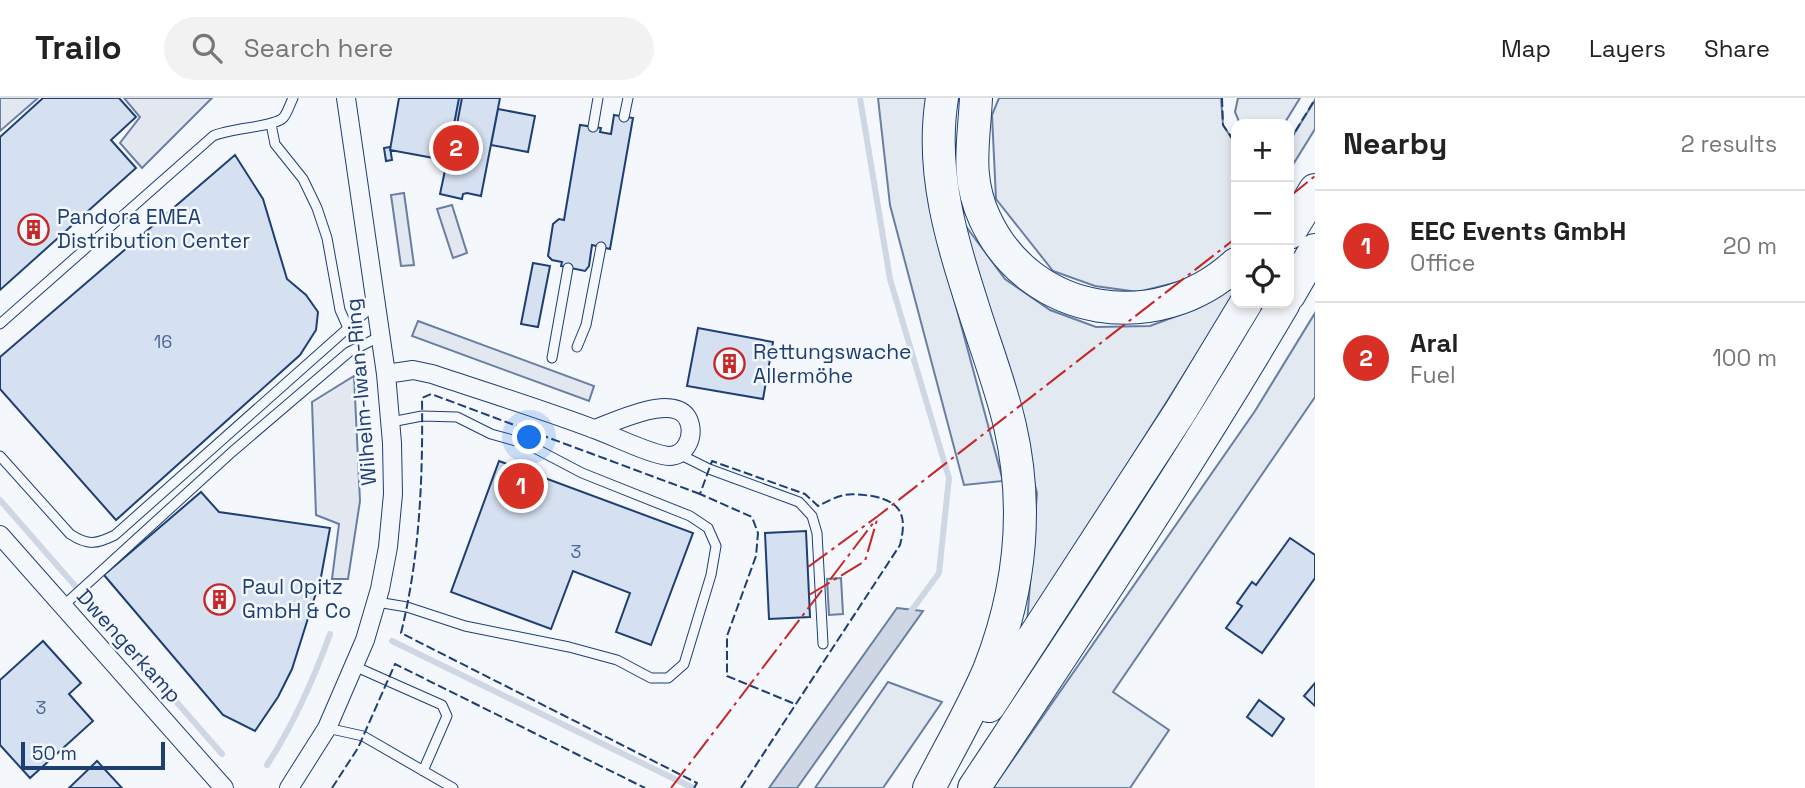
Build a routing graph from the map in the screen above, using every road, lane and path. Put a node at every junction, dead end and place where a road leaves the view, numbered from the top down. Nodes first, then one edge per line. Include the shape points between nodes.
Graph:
1 (293, 98) edge
2 (346, 98) edge
3 (598, 98) edge
4 (628, 98) edge
5 (942, 98) edge
6 (977, 100) edge
7 (624, 117) dead end
8 (271, 124) junction
9 (593, 127) dead end
10 (1315, 180) edge
11 (1315, 190) edge
12 (1294, 203) edge
13 (1294, 225) edge
14 (601, 247) dead end
15 (1315, 250) edge
16 (568, 268) dead end
17 (1231, 268) edge
18 (1294, 286) edge
19 (376, 303) junction
20 (1243, 308) edge
21 (1281, 308) edge
22 (0, 324) edge
23 (348, 328) junction
24 (381, 336) junction
25 (578, 346) dead end
26 (552, 358) dead end
27 (386, 374) junction
28 (391, 422) junction
29 (595, 429) junction
30 (679, 454) junction
31 (0, 456) edge
32 (0, 535) edge
33 (68, 601) junction
34 (377, 602) junction
35 (823, 644) dead end
36 (354, 666) junction
37 (327, 728) junction
38 (423, 771) junction
39 (225, 788) edge
40 (289, 788) edge
41 (453, 788) edge
42 (929, 788) edge
43 (935, 788) edge
44 (974, 788) edge

1 - 8 lane via 283,118
2 - 19 street, Wilhelm-Iwan-Ring
3 - 9 lane
4 - 7 lane
5 - 42 highway via 943,195 1010,425 1021,527 1017,569 1001,635 988,671
6 - 17 highway via 972,154 980,205 1006,252 1042,284 1093,305 1142,308 1186,297
8 - 22 lane via 213,136
8 - 23 lane via 275,144 303,179 317,208
10 - 12 highway
11 - 13 highway
14 - 25 lane
15 - 18 highway
16 - 26 lane
19 - 23 lane
19 - 24 street, Wilhelm-Iwan-Ring
20 - 43 highway
21 - 44 highway via 1166,498
23 - 31 lane via 115,535 96,544 81,542 70,534
24 - 27 street, Wilhelm-Iwan-Ring
24 - 33 lane via 349,352
27 - 28 street, Wilhelm-Iwan-Ring
27 - 29 street via 413,370 432,374
28 - 34 street, Wilhelm-Iwan-Ring via 393,494
28 - 34 lane via 457,416 491,434 527,444 582,474 690,516 708,528 716,546 684,664 668,678 650,678 617,660 569,647
29 - 30 street via 666,456
29 - 30 street via 645,411 677,409 687,416 691,429
30 - 35 lane via 799,502 808,510 817,533
32 - 33 street, Dwengerkamp
33 - 39 street, Dwengerkamp
34 - 36 street, Wilhelm-Iwan-Ring
36 - 37 street, Wilhelm-Iwan-Ring
36 - 38 lane via 442,705 447,716
37 - 38 lane via 363,736
37 - 40 street, Wilhelm-Iwan-Ring
38 - 41 lane

